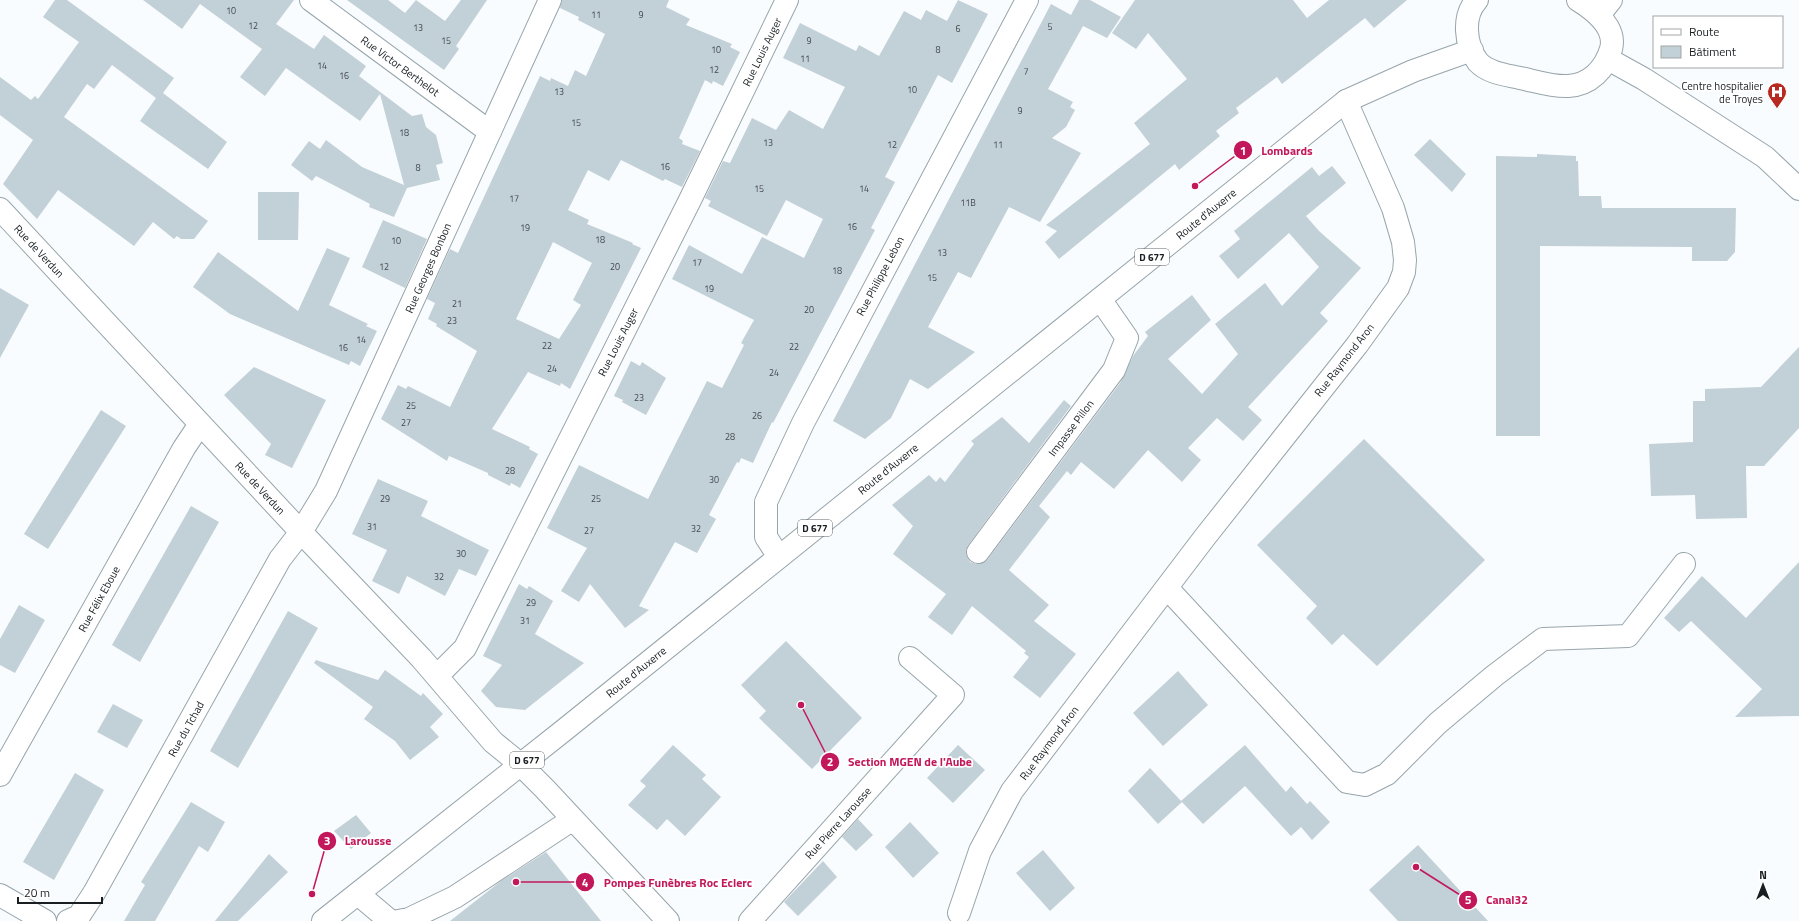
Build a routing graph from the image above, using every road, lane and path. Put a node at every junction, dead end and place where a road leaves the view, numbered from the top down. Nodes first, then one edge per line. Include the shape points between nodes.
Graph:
1 (311, 0) edge
2 (550, 0) edge
3 (787, 0) edge
4 (1026, 0) edge
5 (1578, 0) edge
6 (1474, 1) edge
7 (1605, 8) edge
8 (1472, 50) junction
9 (1608, 59) junction
10 (1346, 101) junction
11 (490, 132) junction
12 (1799, 189) edge
13 (0, 209) edge
14 (1100, 299) junction
15 (200, 424) junction
16 (301, 532) junction
17 (978, 552) dead end
18 (779, 557) junction
19 (1684, 564) dead end
20 (1167, 588) junction
21 (910, 658) dead end
22 (438, 676) junction
23 (520, 764) junction
24 (0, 775) edge
25 (573, 819) junction
26 (358, 894) junction
27 (0, 895) edge
28 (963, 918) edge
29 (45, 921) edge
30 (68, 921) edge
31 (323, 921) edge
32 (390, 921) edge
33 (398, 921) edge
34 (668, 921) edge
35 (750, 921) edge

1 - 11 street, Rue Victor Berthelot
2 - 11 street, Rue Georges Bonbon
3 - 22 street, Rue Louis Auger via 690,200 465,648
4 - 18 street, Rue Philippe Lebon via 803,423 766,502 766,537
5 - 7 street via 1591,8
6 - 8 street via 1466,28
7 - 9 street via 1606,23 1613,42
8 - 9 street via 1479,62 1492,72 1569,86 1588,81 1600,72
8 - 10 street, Route d'Auxerre / D 677 via 1414,71
9 - 12 street via 1644,78 1765,157
10 - 14 street, Route d'Auxerre / D 677
10 - 20 street, Rue Raymond Aron via 1393,208 1403,242 1404,272 1398,288 1357,345
11 - 16 street, Rue Georges Bonbon via 326,491
13 - 15 street, Rue de Verdun
14 - 17 street, Impasse Pillon via 1127,338 1114,370
14 - 18 street, Route d'Auxerre / D 677
15 - 16 street, Rue de Verdun
15 - 24 street, Rue Félix Eboue via 184,448
16 - 22 street, Rue de Verdun
16 - 30 street, Rue du Tchad via 277,566 94,893 78,916
18 - 23 street, Route d'Auxerre / D 677
19 - 20 street via 1628,636 1543,639 1438,723 1387,774 1365,785 1347,782
20 - 28 street, Rue Raymond Aron via 1012,791 980,851
21 - 35 street, Rue Pierre Larousse via 953,695
22 - 23 street, Rue de Verdun via 493,742
23 - 25 street
23 - 26 street, Route d'Auxerre / D 677
25 - 33 street via 455,897 409,919
25 - 34 street
26 - 31 street, Route d'Auxerre / D 677
26 - 32 street
27 - 29 street

